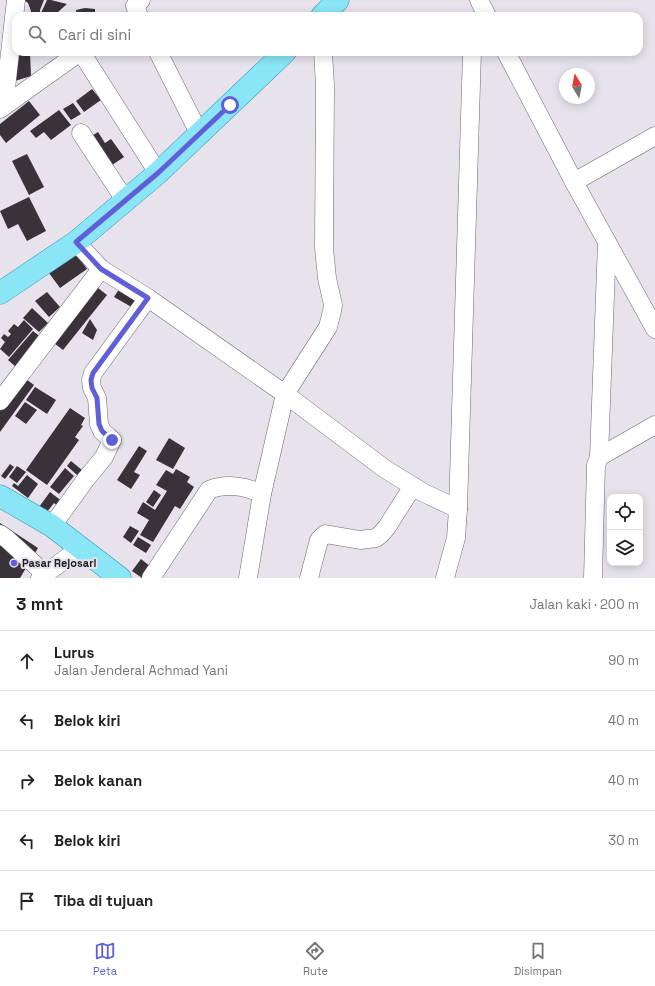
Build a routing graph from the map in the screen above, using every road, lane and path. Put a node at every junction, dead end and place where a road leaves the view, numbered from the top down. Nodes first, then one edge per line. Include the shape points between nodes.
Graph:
1 (16, 0) edge
2 (338, 0) edge
3 (479, 0) edge
4 (14, 12) edge
5 (326, 12) edge
6 (477, 12) edge
7 (486, 12) edge
8 (12, 31) edge
9 (75, 56) edge
10 (84, 56) edge
11 (160, 56) edge
12 (281, 56) edge
13 (323, 56) edge
14 (472, 56) edge
15 (508, 56) edge
16 (2, 108) edge
17 (81, 133) dead end
18 (200, 135) junction
19 (655, 136) edge
20 (158, 173) junction
21 (574, 182) junction
22 (125, 200) junction
23 (76, 242) junction
24 (607, 242) junction
25 (101, 269) junction
26 (0, 292) edge
27 (148, 298) junction
28 (655, 329) edge
29 (285, 394) junction
30 (0, 401) edge
31 (655, 425) edge
32 (599, 457) junction
33 (413, 486) junction
34 (262, 494) junction
35 (0, 496) edge
36 (458, 509) junction
37 (52, 526) junction
38 (0, 534) edge
39 (80, 548) junction
40 (43, 576) edge
41 (120, 578) edge
42 (151, 578) edge
43 (248, 578) edge
44 (309, 578) edge
45 (445, 578) edge
46 (593, 578) edge

1 - 4 street
2 - 5 main road
3 - 6 street
3 - 7 street
8 - 16 street
9 - 16 street
10 - 20 street
11 - 18 street
12 - 18 main road
13 - 29 street via 324,248 333,305 328,327
14 - 36 street
15 - 21 street
17 - 22 street
18 - 20 main road
19 - 21 street
20 - 22 main road
21 - 24 street
22 - 23 main road
23 - 25 street
23 - 26 main road
24 - 28 street
24 - 32 street
25 - 27 street
25 - 30 street
27 - 29 street
27 - 37 street via 93,373 91,380 97,398 99,424 102,431 112,440 104,457
29 - 33 street via 385,469
29 - 34 street
31 - 32 street
32 - 46 street via 596,465
33 - 36 street
33 - 44 street via 387,527 376,538 360,540 329,534 322,536
34 - 42 street via 228,486 218,486 209,490
34 - 43 street
35 - 37 main road
36 - 45 street via 456,538
37 - 39 main road
38 - 40 street
39 - 40 street
39 - 41 main road

